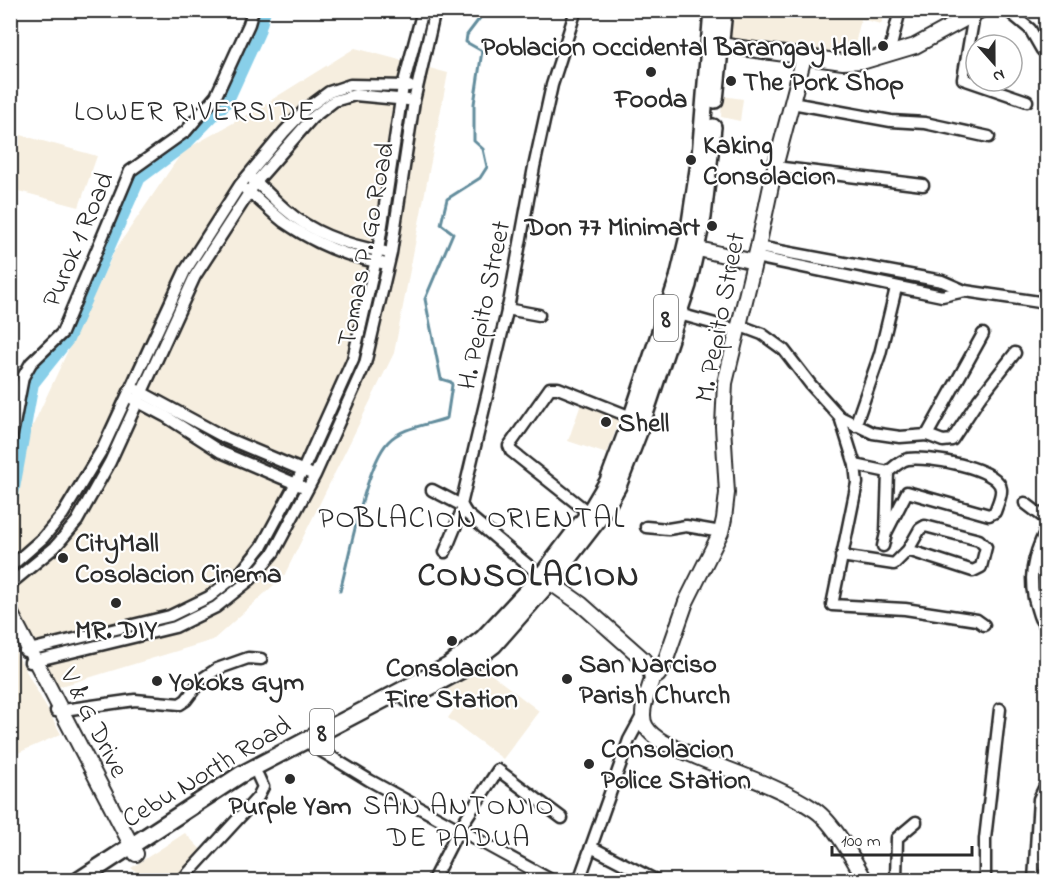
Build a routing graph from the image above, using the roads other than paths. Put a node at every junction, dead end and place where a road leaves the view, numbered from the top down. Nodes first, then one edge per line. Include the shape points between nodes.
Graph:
1 (253, 10) edge
2 (423, 10) edge
3 (435, 10) edge
4 (576, 10) edge
5 (712, 10) edge
6 (724, 10) edge
7 (900, 10) edge
8 (1007, 10) edge
9 (977, 13) edge
10 (720, 45) junction
11 (1042, 50) dead end
12 (889, 54) junction
13 (804, 57) junction
14 (403, 86) junction
15 (418, 87) junction
16 (402, 99) junction
17 (414, 101) junction
18 (1027, 101) dead end
19 (792, 103) junction
20 (989, 137) dead end
21 (775, 167) junction
22 (252, 179) junction
23 (923, 185) dead end
24 (245, 188) junction
25 (691, 247) junction
26 (756, 255) junction
27 (377, 256) junction
28 (390, 259) junction
29 (934, 279) junction
30 (896, 288) junction
31 (965, 291) junction
32 (931, 294) junction
33 (1047, 303) edge
34 (507, 309) junction
35 (679, 314) junction
36 (539, 315) dead end
37 (738, 328) junction
38 (983, 334) dead end
39 (1015, 353) dead end
40 (135, 395) junction
41 (840, 417) junction
42 (633, 426) junction
43 (855, 426) junction
44 (927, 435) junction
45 (10, 445) edge
46 (855, 465) junction
47 (303, 470) junction
48 (888, 472) junction
49 (315, 475) junction
50 (296, 484) junction
51 (308, 489) junction
52 (432, 490) dead end
53 (1026, 503) dead end
54 (462, 507) junction
55 (589, 513) junction
56 (1047, 519) edge
57 (646, 527) dead end
58 (1047, 530) edge
59 (721, 532) junction
60 (886, 532) junction
61 (883, 546) dead end
62 (908, 550) junction
63 (445, 552) dead end
64 (842, 556) junction
65 (10, 567) edge
66 (545, 579) junction
67 (10, 584) edge
68 (10, 612) edge
69 (984, 625) dead end
70 (1047, 625) edge
71 (10, 627) edge
72 (30, 656) junction
73 (261, 659) dead end
74 (652, 679) junction
75 (1000, 709) dead end
76 (59, 710) junction
77 (642, 716) junction
78 (309, 744) junction
79 (258, 776) junction
80 (1047, 784) edge
81 (562, 818) dead end
82 (916, 822) dead end
83 (459, 829) junction
84 (591, 847) junction
85 (132, 851) junction
86 (79, 880) edge
87 (97, 880) edge
88 (182, 880) edge
89 (433, 880) edge
90 (550, 880) edge
91 (576, 880) edge
92 (655, 880) edge
93 (866, 880) edge
94 (896, 880) edge
95 (985, 880) edge
96 (1034, 880) edge

1 - 45 street, Purok 1 Road via 216,96 186,131 130,171 62,333 31,363 23,377
2 - 14 street, Tomas P. Go Road
3 - 15 street, Tomas P. Go Road
4 - 34 street, H. Pepito Street via 552,85
5 - 25 main road, Cebu North Road / 8
6 - 10 main road, Cebu North Road / 8
7 - 12 street
8 - 11 street via 1030,29
9 - 12 street via 915,46
9 - 18 street via 963,79
10 - 13 street
10 - 25 main road, Cebu North Road / 8 via 709,171
12 - 13 street via 843,62
13 - 19 street, M. Pepito Street
14 - 15 street
14 - 16 street, Tomas P. Go Road
14 - 22 street via 350,85 329,92 291,124
15 - 17 street, Tomas P. Go Road
16 - 17 street
16 - 22 street via 355,95 334,101
16 - 27 street, Tomas P. Go Road
17 - 28 street, Tomas P. Go Road
19 - 20 street
19 - 21 street, M. Pepito Street
21 - 23 street
21 - 26 street, M. Pepito Street
22 - 24 street
22 - 27 street via 288,212 338,241
24 - 27 street via 310,238 336,250
24 - 40 street via 185,271
25 - 26 street
25 - 35 main road, Cebu North Road / 8
25 - 42 main road, Cebu North Road / 8
26 - 29 street
26 - 30 street
26 - 37 street, M. Pepito Street
27 - 28 street
27 - 47 street, Tomas P. Go Road via 353,359
28 - 49 street, Tomas P. Go Road via 365,364
29 - 31 street
29 - 32 street
30 - 32 street
30 - 43 street via 880,354
31 - 32 street
31 - 33 street
34 - 36 street
34 - 54 street, H. Pepito Street
35 - 37 street
35 - 42 main road, Cebu North Road / 8
37 - 41 street via 762,334 784,350
37 - 59 street, M. Pepito Street via 725,383 727,493
38 - 44 street
39 - 44 street via 952,440
40 - 47 street
40 - 50 street via 221,452
40 - 65 street via 63,514 44,538
40 - 67 street via 110,462 78,521 55,547
41 - 43 street
41 - 46 street
42 - 55 main road, Cebu North Road / 8
42 - 55 street via 558,388 550,388 509,446
42 - 66 main road, Cebu North Road / 8 via 618,486 601,516
43 - 44 street via 900,437
46 - 48 street
46 - 64 street via 856,497
47 - 49 street
47 - 50 street, Tomas P. Go Road
48 - 60 street
48 - 60 street via 905,459 954,463 970,466 998,481 1002,492 995,512 989,514 907,492
49 - 51 street, Tomas P. Go Road
50 - 51 street
50 - 72 street, Tomas P. Go Road via 262,546 242,571 209,597 170,616
51 - 72 street, Tomas P. Go Road via 274,552 251,579 216,607 175,627
52 - 54 street
53 - 56 street
54 - 63 street, H. Pepito Street
54 - 66 street
55 - 66 main road, Cebu North Road / 8
57 - 59 street via 668,529 686,525
58 - 70 street via 1036,551 1031,577 1041,621
59 - 74 street, M. Pepito Street via 686,602 663,669
60 - 61 street
62 - 62 street via 925,526 979,540 986,548 981,567 973,571
62 - 64 street via 894,564
64 - 69 street via 832,605 905,609 977,620
66 - 74 street via 581,604 643,659
66 - 78 main road, Cebu North Road / 8 via 448,666
68 - 72 street, V & G Drive
71 - 72 street, V & G Drive
72 - 76 street, V & G Drive
73 - 76 street via 248,658 217,669 202,679 180,704 135,700
74 - 77 street, M. Pepito Street
75 - 95 street via 985,839
76 - 85 street, V & G Drive
77 - 84 street, M. Pepito Street via 629,740
77 - 93 street via 655,736 816,811 848,849
78 - 79 main road, Cebu North Road / 8
78 - 83 street
78 - 85 main road, Cebu North Road / 8 via 240,775
79 - 85 main road, Cebu North Road / 8
79 - 88 street via 263,787 258,797
80 - 96 street via 1039,799
81 - 83 street via 498,770
82 - 94 street via 897,838
83 - 89 street
83 - 90 street
84 - 91 street, M. Pepito Street
84 - 92 street
85 - 86 main road, Cebu North Road / 8
85 - 87 main road, Cebu North Road / 8

